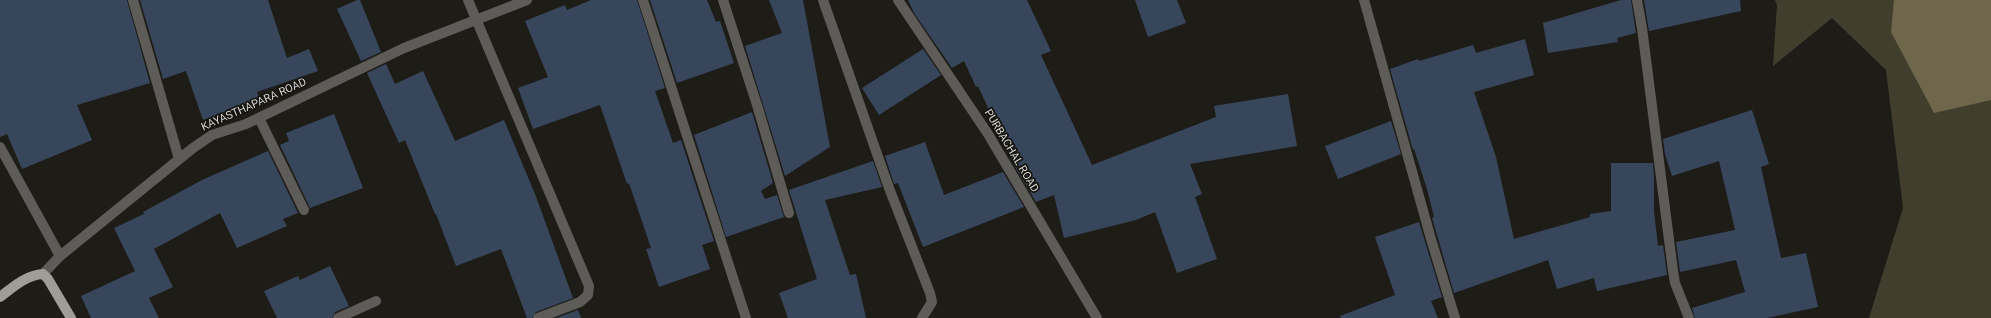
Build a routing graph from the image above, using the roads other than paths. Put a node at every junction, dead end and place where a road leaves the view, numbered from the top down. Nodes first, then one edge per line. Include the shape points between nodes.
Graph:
1 (133, 0) edge
2 (468, 0) edge
3 (527, 0) edge
4 (643, 0) edge
5 (722, 0) edge
6 (823, 0) edge
7 (898, 0) edge
8 (1364, 0) edge
9 (1637, 0) edge
10 (476, 20) junction
11 (259, 118) junction
12 (0, 147) edge
13 (179, 158) junction
14 (304, 210) dead end
15 (789, 213) dead end
16 (60, 256) junction
17 (43, 274) junction
18 (0, 297) edge
19 (376, 301) dead end
20 (71, 318) edge
21 (338, 318) edge
22 (538, 318) edge
23 (746, 318) edge
24 (922, 318) edge
25 (1097, 318) edge
26 (1455, 318) edge
27 (1689, 318) edge

1 - 13 street
2 - 10 street
3 - 10 street, KAYASTHAPARA ROAD
4 - 23 street
5 - 15 street
6 - 24 street via 889,188 930,293 932,302
7 - 25 street, PURBACHAL ROAD via 988,134
8 - 26 street
9 - 27 street via 1673,271
10 - 11 street, KAYASTHAPARA ROAD via 404,48
10 - 22 street via 589,286 588,295 580,302
11 - 13 street, KAYASTHAPARA ROAD via 212,135
11 - 14 street
12 - 16 street
13 - 16 street, KAYASTHAPARA ROAD
16 - 17 street, KAYASTHAPARA ROAD
17 - 18 main road via 34,274
17 - 20 main road
19 - 21 street

